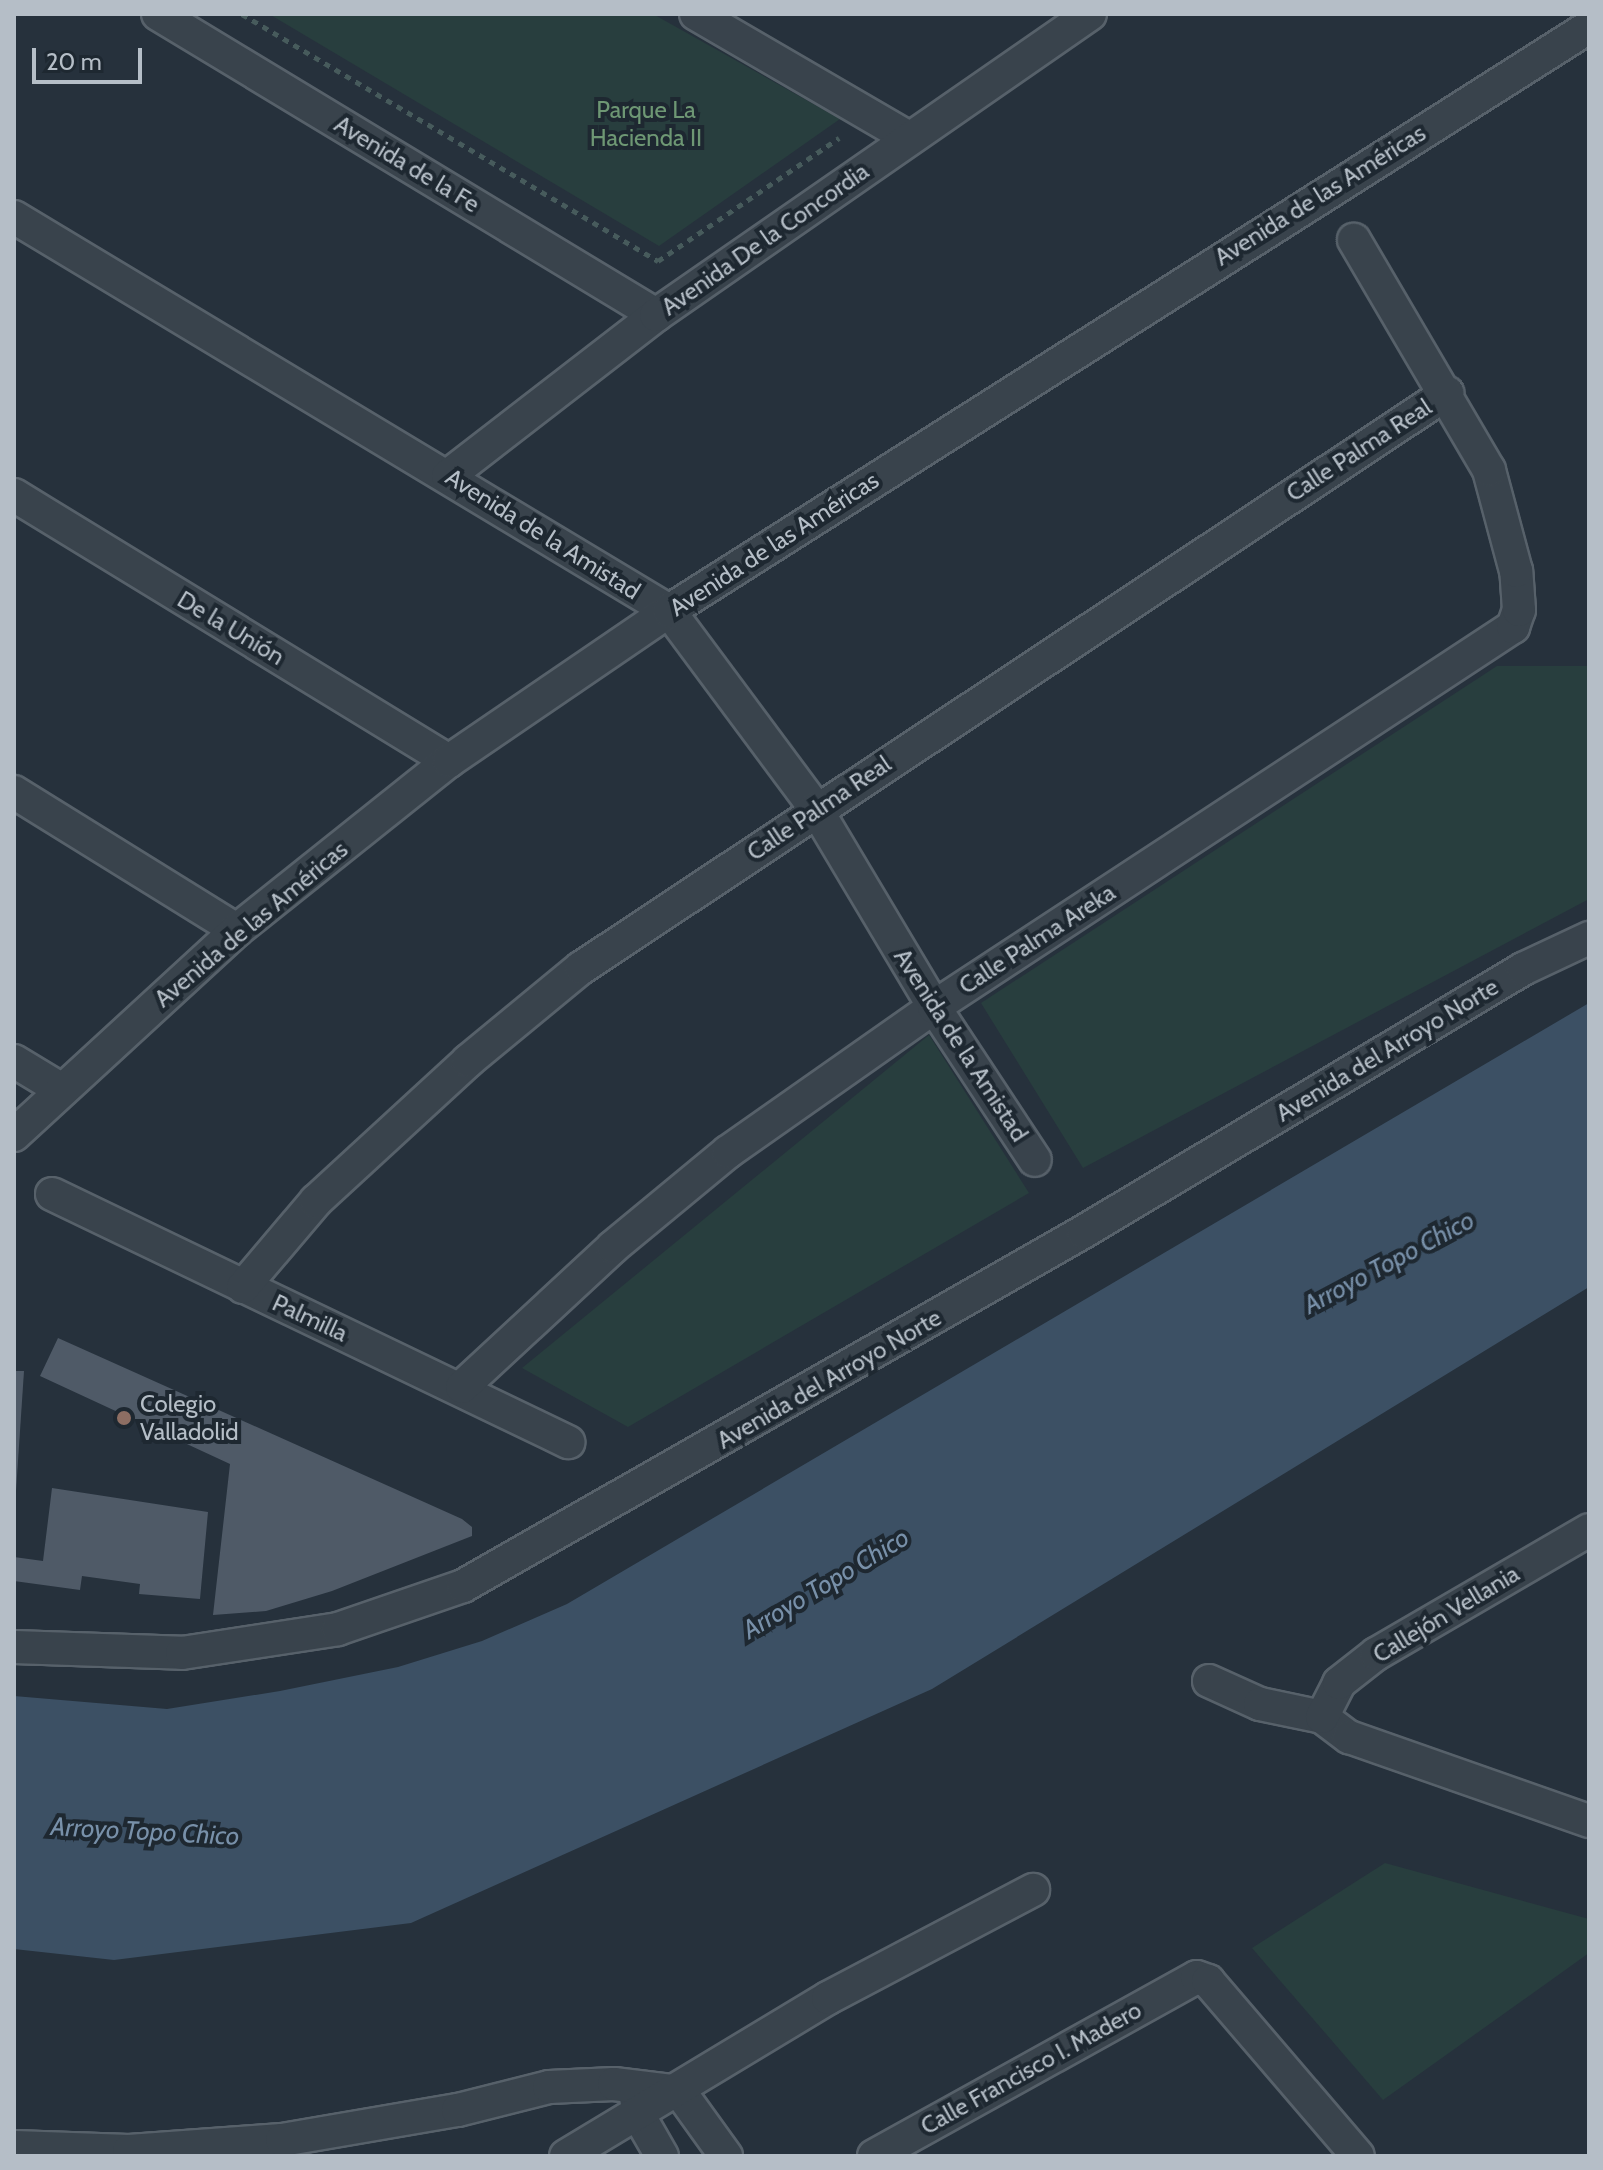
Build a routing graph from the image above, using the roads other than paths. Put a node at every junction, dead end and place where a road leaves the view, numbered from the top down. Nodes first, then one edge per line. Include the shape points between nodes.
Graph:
1 (158, 14) edge
2 (696, 14) edge
3 (1090, 14) edge
4 (1589, 27) edge
5 (909, 138) junction
6 (14, 217) edge
7 (1354, 240) dead end
8 (656, 315) junction
9 (1447, 393) junction
10 (448, 476) junction
11 (14, 495) edge
12 (669, 611) junction
13 (449, 761) junction
14 (14, 792) edge
15 (816, 809) junction
16 (237, 930) junction
17 (1589, 938) edge
18 (934, 1007) junction
19 (14, 1061) edge
20 (62, 1090) junction
21 (14, 1135) edge
22 (1035, 1160) dead end
23 (52, 1194) dead end
24 (243, 1287) junction
25 (462, 1387) junction
26 (568, 1442) dead end
27 (1589, 1530) edge
28 (14, 1647) edge
29 (1209, 1681) dead end
30 (1322, 1717) junction
31 (1588, 1819) edge
32 (1033, 1890) dead end
33 (680, 2092) junction
34 (638, 2101) junction
35 (14, 2147) edge
36 (129, 2154) edge
37 (566, 2156) edge
38 (662, 2156) edge
39 (726, 2156) edge
40 (874, 2156) edge
41 (1358, 2156) edge

1 - 8 street, Avenida de la Fe
2 - 5 street
3 - 5 street, Avenida De la Concordia
4 - 12 street, Avenida de las Américas
5 - 8 street, Avenida De la Concordia
6 - 10 street, Avenida de la Amistad
7 - 9 street
8 - 10 street, Avenida De la Concordia
9 - 15 street, Calle Palma Real
9 - 18 street, Calle Palma Areka via 1489,470 1510,543 1519,610 1505,634
10 - 12 street, Avenida de la Amistad
11 - 13 street, De la Unión
12 - 13 street, Avenida de las Américas
12 - 15 street, Avenida de la Amistad
13 - 16 street, Avenida de las Américas
14 - 16 street
15 - 18 street, Avenida de la Amistad
15 - 24 street, Calle Palma Real via 581,968 479,1052 316,1201
16 - 20 street, Avenida de las Américas
17 - 28 street, Avenida del Arroyo Norte via 1523,969 1083,1232 463,1586 338,1629 182,1653
18 - 22 street, Avenida de la Amistad
18 - 25 street, Calle Palma Areka via 728,1152 613,1247
19 - 20 street
20 - 21 street, Avenida de las Américas
23 - 24 street, Palmilla
24 - 25 street, Palmilla
25 - 26 street, Palmilla
27 - 30 street, Callejón Vellania via 1376,1654 1339,1683
29 - 30 street via 1260,1704
30 - 31 street via 1349,1737
32 - 33 street via 828,1998
33 - 34 street
33 - 39 street
34 - 36 street via 549,2087 458,2110 282,2140
34 - 37 street
34 - 38 street
35 - 36 street
40 - 41 street, Calle Francisco I. Madero via 1188,1980 1208,1981

